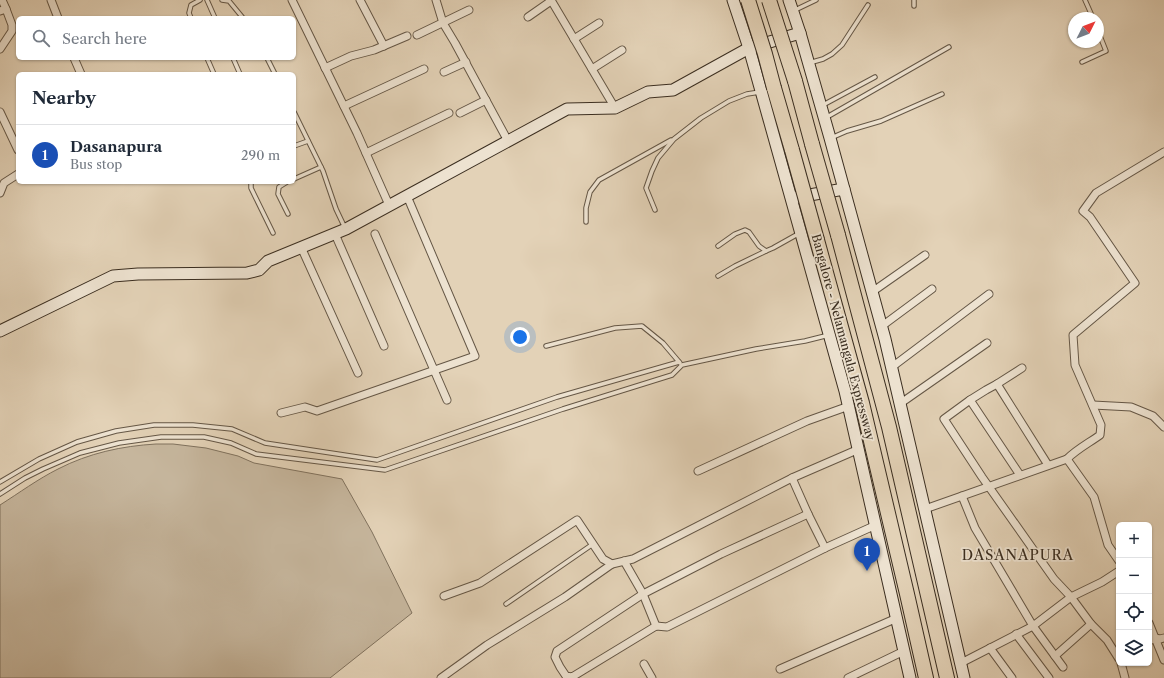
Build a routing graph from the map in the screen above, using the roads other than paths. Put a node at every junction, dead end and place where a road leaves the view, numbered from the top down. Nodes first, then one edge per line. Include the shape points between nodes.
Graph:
1 (2, 0) edge
2 (51, 0) edge
3 (200, 0) edge
4 (207, 0) edge
5 (222, 0) edge
6 (292, 0) edge
7 (360, 0) edge
8 (436, 0) edge
9 (733, 0) edge
10 (748, 0) edge
11 (770, 0) edge
12 (789, 0) edge
13 (816, 0) edge
14 (914, 0) edge
15 (1085, 0) edge
16 (551, 1) edge
17 (868, 5) dead end
18 (914, 6) dead end
19 (3, 10) edge
20 (469, 10) dead end
21 (792, 11) junction
22 (1090, 12) edge
23 (57, 16) edge
24 (190, 16) edge
25 (214, 16) edge
26 (240, 16) edge
27 (528, 17) dead end
28 (443, 23) junction
29 (599, 23) dead end
30 (800, 33) junction
31 (417, 34) dead end
32 (407, 36) dead end
33 (574, 39) junction
34 (384, 46) junction
35 (1104, 46) edge
36 (949, 47) dead end
37 (749, 48) junction
38 (0, 49) edge
39 (622, 50) dead end
40 (75, 60) edge
41 (208, 60) edge
42 (234, 60) edge
43 (268, 60) edge
44 (466, 62) junction
45 (1082, 62) dead end
46 (808, 64) junction
47 (325, 68) junction
48 (424, 69) dead end
49 (592, 69) junction
50 (80, 72) edge
51 (213, 72) edge
52 (239, 72) edge
53 (274, 72) edge
54 (444, 72) dead end
55 (876, 77) dead end
56 (761, 92) junction
57 (942, 94) dead end
58 (486, 100) junction
59 (344, 106) junction
60 (821, 107) junction
61 (615, 108) junction
62 (0, 112) edge
63 (449, 113) dead end
64 (460, 113) dead end
65 (296, 116) edge
66 (824, 118) junction
67 (830, 138) junction
68 (674, 139) junction
69 (308, 141) junction
70 (508, 141) junction
71 (296, 145) edge
72 (16, 146) edge
73 (1164, 152) edge
74 (366, 153) junction
75 (320, 167) junction
76 (16, 175) edge
77 (296, 178) edge
78 (250, 184) edge
79 (284, 184) edge
80 (844, 189) junction
81 (0, 193) edge
82 (407, 196) junction
83 (791, 198) junction
84 (390, 205) junction
85 (655, 210) dead end
86 (288, 214) dead end
87 (586, 222) dead end
88 (346, 229) junction
89 (273, 233) dead end
90 (801, 233) junction
91 (335, 234) junction
92 (375, 234) dead end
93 (718, 246) dead end
94 (301, 247) junction
95 (766, 250) junction
96 (925, 255) dead end
97 (718, 276) dead end
98 (932, 289) dead end
99 (872, 292) junction
100 (990, 294) dead end
101 (882, 326) junction
102 (0, 331) edge
103 (830, 335) junction
104 (987, 343) dead end
105 (384, 346) dead end
106 (546, 346) dead end
107 (680, 364) junction
108 (892, 367) junction
109 (1022, 368) dead end
110 (435, 369) junction
111 (358, 373) dead end
112 (997, 384) junction
113 (447, 400) dead end
114 (970, 400) junction
115 (901, 403) junction
116 (1093, 405) junction
117 (849, 406) junction
118 (281, 413) dead end
119 (1164, 428) edge
120 (859, 449) junction
121 (1067, 459) junction
122 (1048, 465) junction
123 (698, 471) dead end
124 (1020, 475) junction
125 (792, 478) junction
126 (0, 482) edge
127 (990, 486) junction
128 (0, 494) edge
129 (962, 496) junction
130 (925, 509) junction
131 (808, 514) junction
132 (876, 525) junction
133 (593, 544) junction
134 (825, 548) junction
135 (1116, 558) edge
136 (624, 561) junction
137 (612, 564) junction
138 (1116, 573) edge
139 (643, 594) junction
140 (444, 596) dead end
141 (1071, 597) junction
142 (506, 604) dead end
143 (897, 618) junction
144 (1091, 624) junction
145 (656, 626) junction
146 (1033, 626) junction
147 (1016, 634) junction
148 (1164, 638) edge
149 (1152, 639) edge
150 (990, 648) junction
151 (904, 650) junction
152 (1116, 654) edge
153 (1055, 656) junction
154 (1164, 660) edge
155 (961, 663) junction
156 (644, 664) dead end
157 (1122, 666) edge
158 (1063, 667) dead end
159 (780, 669) dead end
160 (441, 678) edge
161 (652, 678) edge
162 (848, 678) edge
163 (910, 678) edge
164 (926, 678) edge
165 (947, 678) edge
166 (964, 678) edge
167 (1012, 678) edge
168 (1049, 678) edge
169 (1125, 678) edge

1 - 19 street
2 - 23 street
3 - 24 lane via 191,5
4 - 25 lane
5 - 26 lane via 229,2
6 - 47 street
7 - 34 street
8 - 28 street
9 - 37 street
10 - 164 highway, Bangalore - Nelamangala Expressway, bridge via 862,403
11 - 165 highway, Bangalore - Nelamangala Expressway, bridge via 879,386
12 - 21 street
13 - 21 lane
14 - 18 lane
15 - 22 lane
16 - 27 street
16 - 33 street
17 - 46 lane via 842,45 832,54
19 - 38 street via 12,25 12,31
20 - 28 street
21 - 30 street
28 - 31 street
28 - 44 street
29 - 33 street
30 - 37 street
30 - 46 street
32 - 34 street
33 - 49 street
34 - 47 street via 351,56
35 - 45 lane via 1106,51
36 - 66 lane
37 - 56 street
37 - 61 street via 673,90 648,92
39 - 49 street
40 - 50 street
41 - 51 lane
42 - 52 lane
43 - 53 lane
44 - 54 street
44 - 58 street
46 - 60 street
47 - 59 street
48 - 59 street
49 - 61 street
55 - 60 lane
56 - 68 lane via 729,101
56 - 83 street
57 - 67 lane via 881,121
58 - 64 street
58 - 70 street
59 - 74 street
60 - 66 street
61 - 70 street via 567,109
62 - 72 street
63 - 74 street
65 - 69 lane
66 - 67 street
67 - 80 street
68 - 85 lane via 658,158 646,188
68 - 87 lane via 599,180 590,192
69 - 71 lane
69 - 75 lane
70 - 82 street
73 - 116 street via 1096,193 1083,211 1135,283 1072,335 1075,365
74 - 84 street
75 - 77 lane
75 - 88 lane
76 - 81 street via 4,183
78 - 89 lane
79 - 86 lane via 279,187 278,194
80 - 83 street
80 - 99 street
82 - 84 street
82 - 110 street via 475,356
83 - 90 street
84 - 88 street
88 - 91 street
90 - 95 lane
90 - 103 street
91 - 94 street
91 - 105 street
92 - 110 street
93 - 95 lane via 745,230
94 - 102 street via 268,261 258,270 247,273 113,276
94 - 111 street
95 - 97 lane
96 - 99 street
98 - 101 street
99 - 101 street
100 - 108 street
101 - 108 street
103 - 107 lane
103 - 117 street
104 - 115 street
106 - 107 lane via 615,328 642,326 663,343
107 - 126 lane via 557,397 377,460 265,443 232,430 193,425 154,425 116,431 77,442 39,459
107 - 128 lane via 672,375 385,470 256,454 230,443 204,437 161,437 119,443 80,453 25,478
108 - 115 street
109 - 112 street
110 - 113 street
110 - 118 street via 317,411 305,407
112 - 114 street
112 - 122 street
114 - 124 street
114 - 127 street via 944,419
115 - 130 street
116 - 119 street via 1131,408 1154,416
116 - 121 street via 1101,425 1100,435
117 - 120 street
117 - 123 street via 807,421
120 - 125 street
120 - 132 street
121 - 122 street
121 - 135 street via 1094,497 1108,545
122 - 124 street
124 - 127 street
125 - 131 street
125 - 136 street via 633,559
127 - 129 street
127 - 141 street via 1054,579
129 - 130 street
129 - 146 street via 975,528
130 - 155 street
131 - 134 street
131 - 139 street
132 - 134 street
132 - 143 street
133 - 137 street via 603,559
133 - 140 street via 577,520 480,583
133 - 142 lane
134 - 145 street via 667,627
136 - 137 street
136 - 139 street
137 - 160 street
138 - 141 street
139 - 145 street
139 - 145 street via 557,650 555,657 566,676 572,677
141 - 144 street
141 - 146 street
143 - 151 street
143 - 159 street
144 - 152 street via 1107,640
144 - 153 street
146 - 147 street
146 - 153 street
147 - 150 street
147 - 168 street
148 - 149 street
149 - 154 street
150 - 155 street
150 - 167 street
151 - 162 street
151 - 163 street
153 - 158 street
155 - 166 street
156 - 161 street
157 - 169 street

